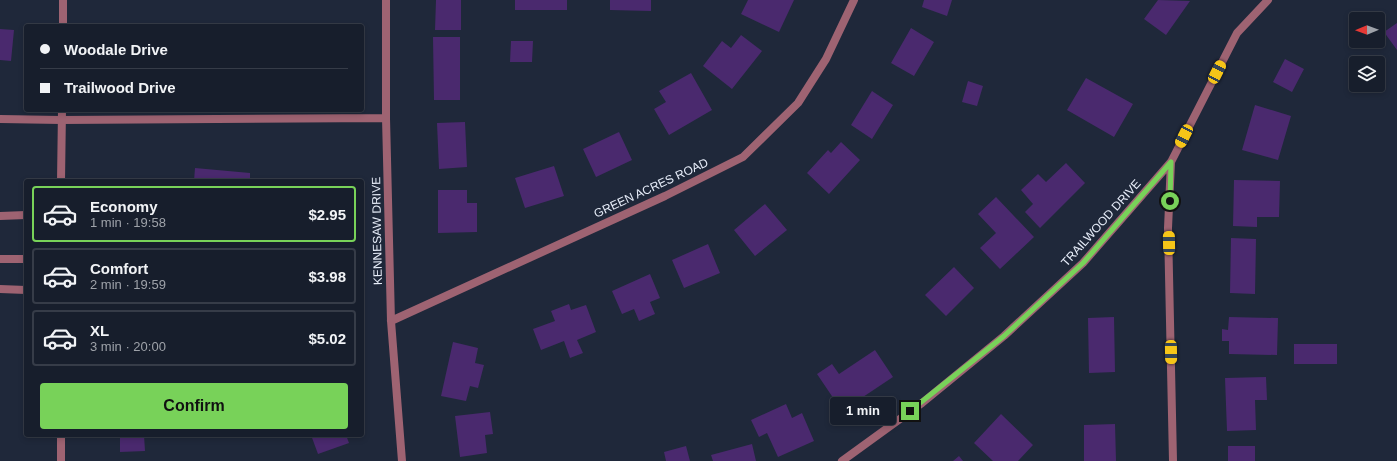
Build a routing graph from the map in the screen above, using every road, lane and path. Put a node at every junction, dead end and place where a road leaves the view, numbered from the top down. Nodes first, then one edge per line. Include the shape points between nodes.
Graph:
1 (63, 0) edge
2 (386, 0) edge
3 (854, 0) edge
4 (1268, 0) edge
5 (63, 24) edge
6 (62, 112) edge
7 (386, 118) junction
8 (0, 119) edge
9 (61, 120) junction
10 (1171, 162) junction
11 (61, 179) edge
12 (24, 215) edge
13 (0, 216) edge
14 (0, 259) edge
15 (24, 259) edge
16 (0, 289) edge
17 (24, 290) edge
18 (391, 321) junction
19 (61, 437) edge
20 (61, 461) edge
21 (402, 461) edge
22 (842, 461) edge
23 (1173, 461) edge

1 - 5 street
2 - 7 street, KENNESAW DRIVE
3 - 18 street, GREEN ACRES ROAD via 826,59 798,104 744,157 665,196
4 - 10 street, TRAILWOOD DRIVE via 1237,33
6 - 9 street
7 - 9 street
7 - 18 street, KENNESAW DRIVE
8 - 9 street
9 - 11 street
10 - 22 street, TRAILWOOD DRIVE via 1083,263 1004,336 922,403
10 - 23 street via 1168,228
12 - 13 street
14 - 15 street
16 - 17 street
18 - 21 street, KENNESAW DRIVE
19 - 20 street

